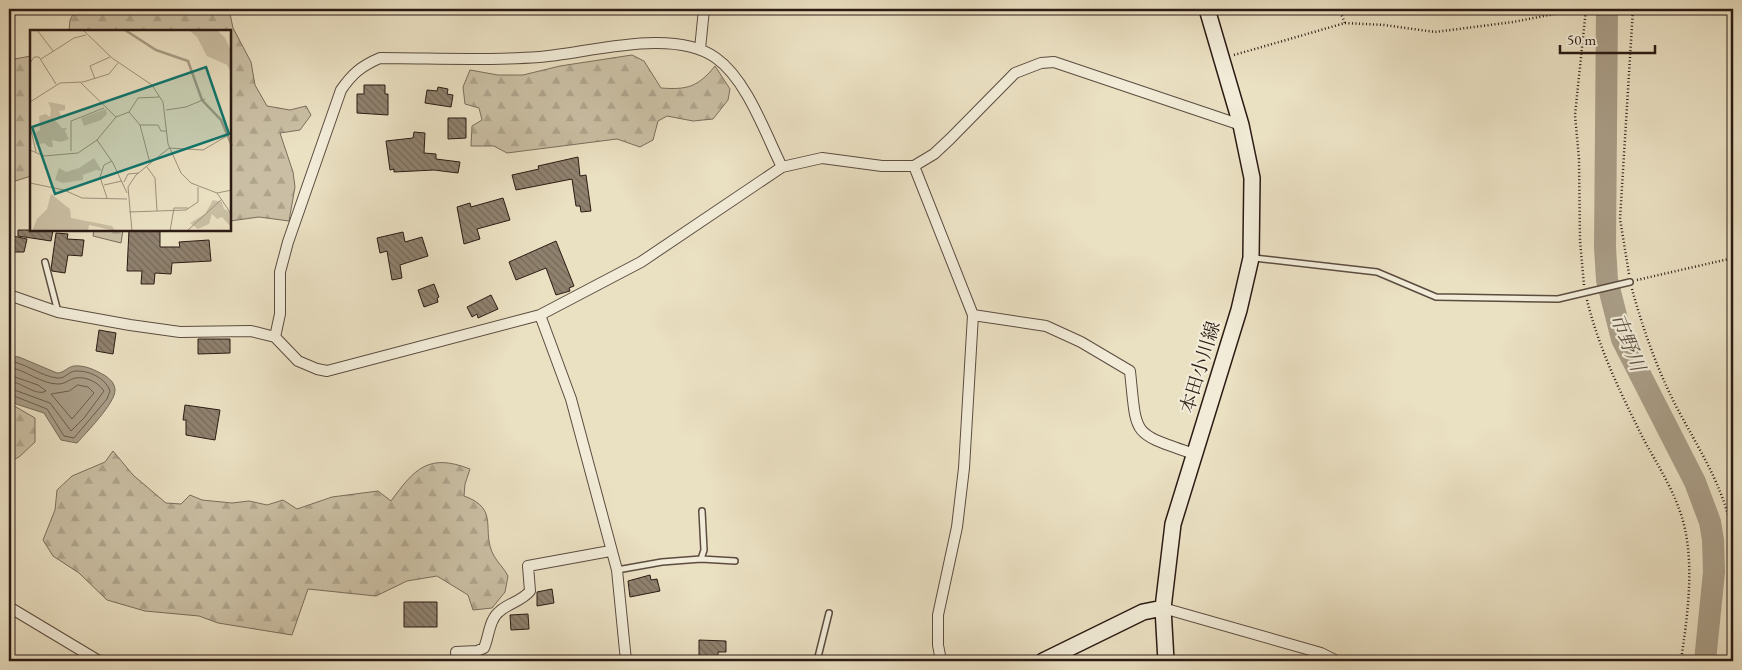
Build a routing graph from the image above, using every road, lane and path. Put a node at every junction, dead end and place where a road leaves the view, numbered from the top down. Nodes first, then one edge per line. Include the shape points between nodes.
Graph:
1 (704, 9) edge
2 (1207, 9) edge
3 (1339, 9) edge
4 (1633, 9) edge
5 (1586, 10) edge
6 (1345, 24) junction
7 (700, 49) junction
8 (1223, 58) junction
9 (1241, 125) junction
10 (914, 166) junction
11 (782, 167) junction
12 (1251, 258) junction
13 (1733, 258) edge
14 (45, 262) dead end
15 (1630, 282) junction
16 (1587, 293) junction
17 (9, 295) edge
18 (58, 312) junction
19 (540, 315) junction
20 (973, 316) junction
21 (275, 337) junction
22 (1194, 454) junction
23 (702, 511) dead end
24 (1733, 539) edge
25 (610, 551) junction
26 (701, 559) junction
27 (734, 560) dead end
28 (617, 570) junction
29 (9, 607) edge
30 (1163, 608) junction
31 (829, 613) dead end
32 (100, 661) edge
33 (457, 661) edge
34 (626, 661) edge
35 (817, 661) edge
36 (941, 661) edge
37 (1043, 661) edge
38 (1166, 661) edge
39 (1337, 661) edge
40 (1681, 661) edge

1 - 7 street
2 - 8 main road, 本田小川線
3 - 6 path
4 - 15 path via 1620,219
5 - 6 path via 1434,32
5 - 16 path via 1575,115 1580,241
6 - 8 path
7 - 11 street via 728,68 741,86
7 - 21 street via 666,43 538,57 380,58 364,65 351,75 341,90 288,242 280,272 280,314
8 - 9 main road, 本田小川線
9 - 10 street via 1054,62 1041,63 1015,73 934,154
9 - 12 main road, 本田小川線 via 1252,178
10 - 11 street via 882,166 822,158
10 - 20 street
11 - 19 street via 641,262
12 - 16 lane via 1377,272 1436,297 1534,300
12 - 22 main road, 本田小川線 via 1239,310
13 - 15 path
14 - 18 lane
15 - 16 lane
15 - 24 path via 1642,325 1676,406 1704,455 1730,519
16 - 40 path via 1608,366 1668,483 1685,527 1689,574
17 - 18 street
18 - 21 street via 180,332 251,331
19 - 21 street via 327,371 298,361
19 - 25 street via 571,399
20 - 22 street via 1046,326 1081,342 1130,372 1135,422 1142,434
20 - 36 street via 964,468 938,615
22 - 30 main road, 本田小川線 via 1173,524
23 - 26 lane via 704,550
25 - 28 street
25 - 33 street via 528,566 530,591 499,611 493,619 484,648 456,652
26 - 27 lane
26 - 28 lane
28 - 34 street
29 - 32 street
30 - 37 main road via 1143,612
30 - 38 main road, 本田小川線
30 - 39 street via 1321,653
31 - 35 lane

